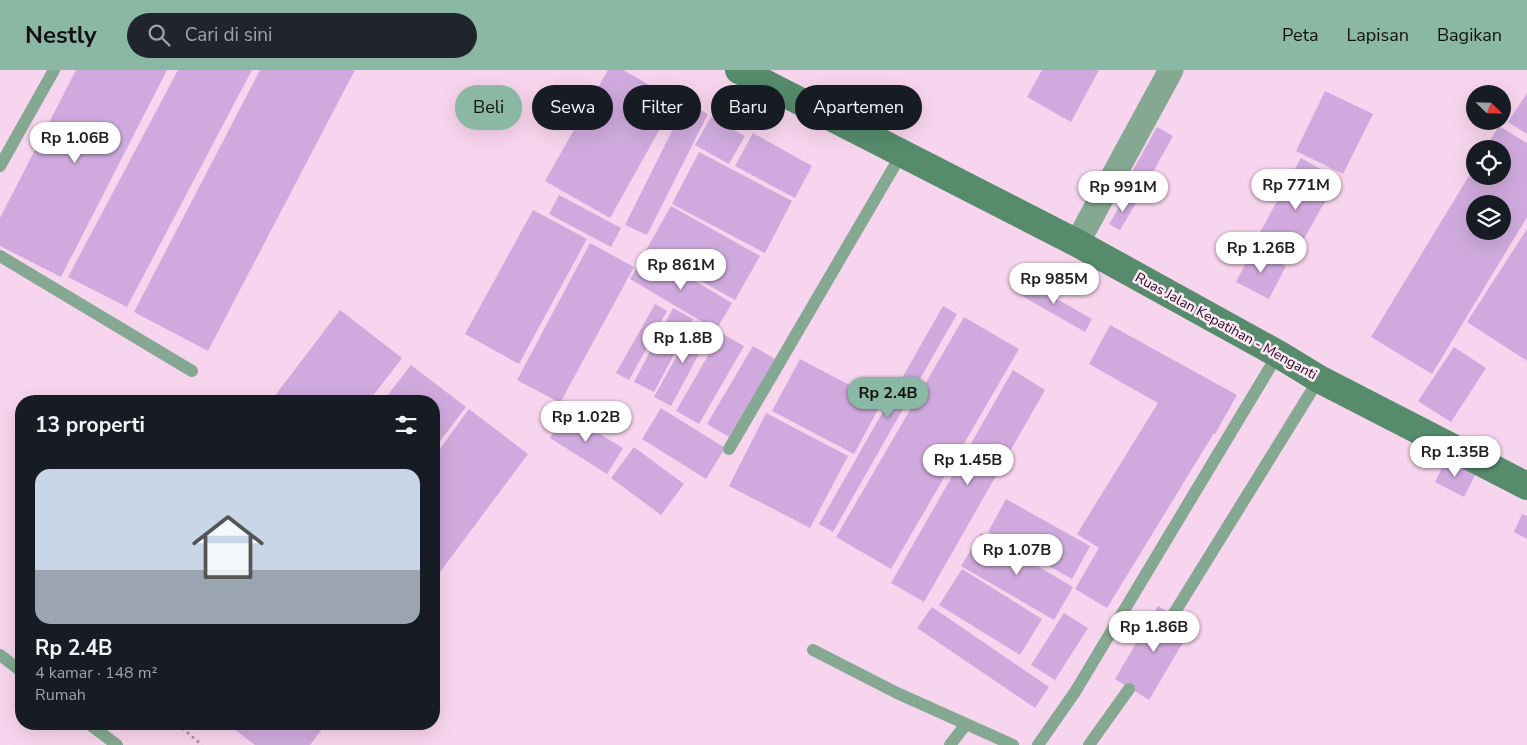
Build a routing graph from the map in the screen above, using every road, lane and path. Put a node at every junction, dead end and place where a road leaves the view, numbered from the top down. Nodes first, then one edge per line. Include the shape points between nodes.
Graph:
1 (54, 70) edge
2 (739, 70) edge
3 (1171, 70) edge
4 (902, 153) junction
5 (0, 166) edge
6 (1077, 243) junction
7 (0, 256) edge
8 (1278, 354) junction
9 (192, 372) dead end
10 (1319, 379) junction
11 (730, 449) dead end
12 (1527, 486) edge
13 (1173, 615) dead end
14 (813, 650) dead end
15 (0, 655) edge
16 (15, 666) edge
17 (1129, 689) dead end
18 (966, 724) junction
19 (97, 730) edge
20 (184, 730) edge
21 (117, 745) edge
22 (202, 745) edge
23 (950, 745) edge
24 (1013, 745) edge
25 (1038, 745) edge
26 (1089, 745) edge

1 - 5 lane
2 - 4 main road, Ruas Jalan Kepatihan - Menganti
3 - 6 street
4 - 6 main road, Ruas Jalan Kepatihan - Menganti
4 - 11 lane
6 - 8 main road, Ruas Jalan Kepatihan - Menganti
7 - 9 lane
8 - 10 main road, Ruas Jalan Kepatihan - Menganti
8 - 25 lane via 1075,692
10 - 12 main road, Ruas Jalan Kepatihan - Menganti
10 - 13 lane
14 - 18 lane
15 - 16 lane
17 - 26 lane
18 - 23 lane
18 - 24 lane
19 - 21 lane
20 - 22 path

